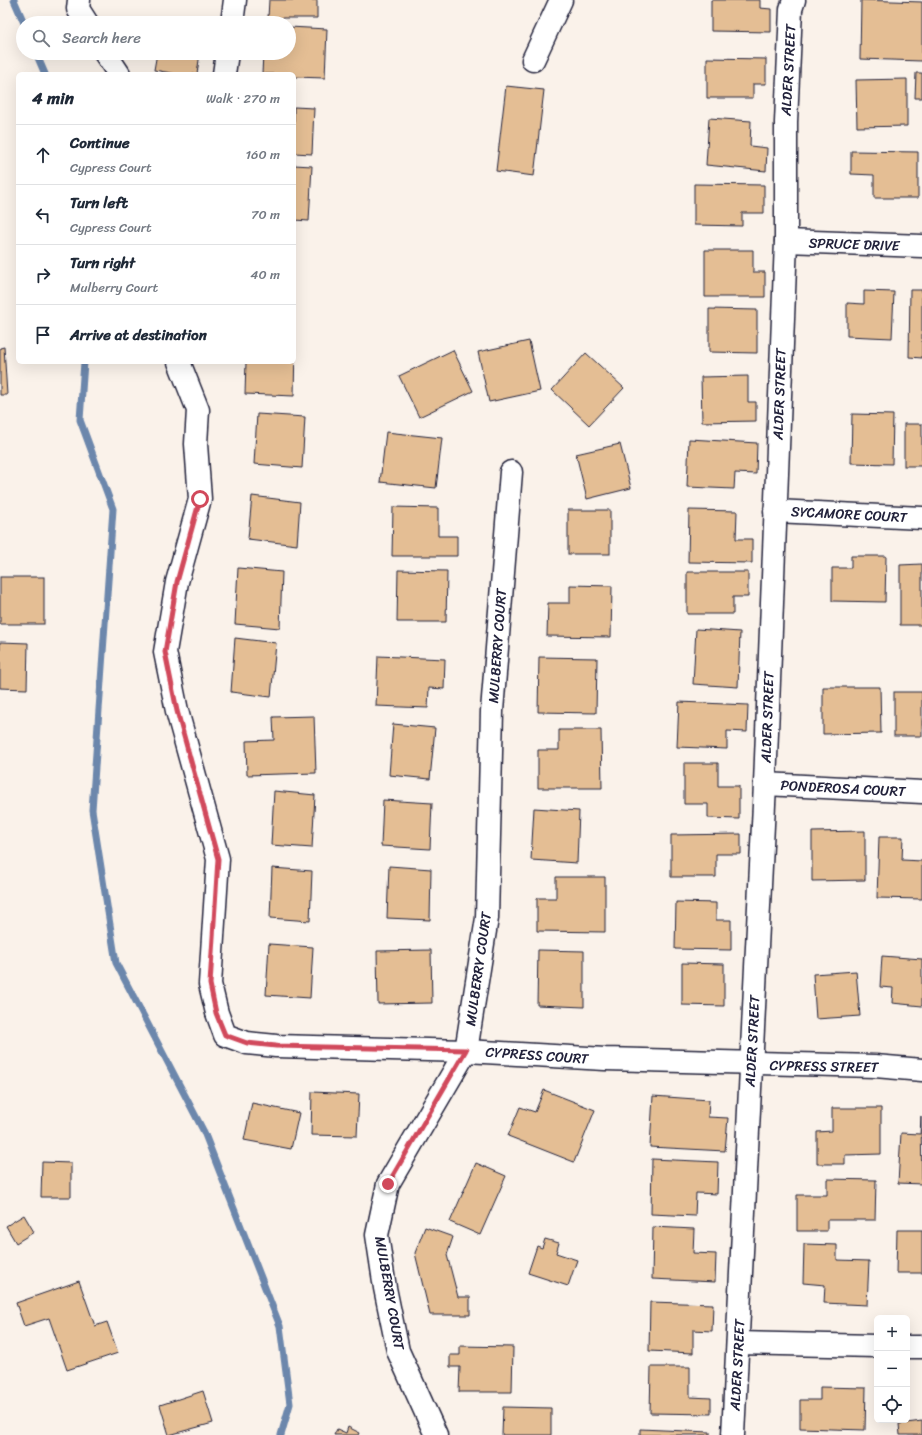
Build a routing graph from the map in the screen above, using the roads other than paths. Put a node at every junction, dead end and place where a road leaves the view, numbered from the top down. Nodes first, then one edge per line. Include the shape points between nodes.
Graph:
1 (79, 0) edge
2 (235, 0) edge
3 (561, 0) edge
4 (794, 0) edge
5 (82, 16) edge
6 (233, 16) edge
7 (110, 60) edge
8 (226, 60) edge
9 (533, 60) dead end
10 (118, 72) edge
11 (224, 72) edge
12 (786, 241) junction
13 (922, 246) edge
14 (180, 364) edge
15 (511, 472) dead end
16 (775, 511) junction
17 (922, 518) edge
18 (765, 784) junction
19 (922, 792) edge
20 (466, 1050) junction
21 (605, 1059) joint
22 (750, 1064) junction
23 (922, 1070) edge
24 (738, 1343) junction
25 (874, 1346) edge
26 (910, 1346) edge
27 (922, 1347) edge
28 (436, 1435) edge
29 (733, 1435) edge

1 - 5 street via 78,9
2 - 6 street
3 - 9 street
4 - 12 street, ALDER STREET via 791,9 786,122
7 - 10 street
8 - 11 street
12 - 13 street, SPRUCE DRIVE
12 - 16 street, ALDER STREET
14 - 20 street, CYPRESS COURT via 198,410 196,444 200,499 177,582 165,652 177,711 218,859 210,984 216,1013 225,1035 247,1043 276,1046
15 - 20 street, MULBERRY COURT via 492,711 487,918
16 - 17 street, SYCAMORE COURT
16 - 18 street, ALDER STREET
18 - 19 street, PONDEROSA COURT
18 - 22 street, ALDER STREET
20 - 21 street, CYPRESS COURT
20 - 28 street, MULBERRY COURT via 388,1184 377,1235 398,1351
21 - 22 street, CYPRESS STREET
22 - 23 street, CYPRESS STREET via 875,1066
22 - 24 street, ALDER STREET
24 - 25 street
24 - 29 street, ALDER STREET
26 - 27 street

